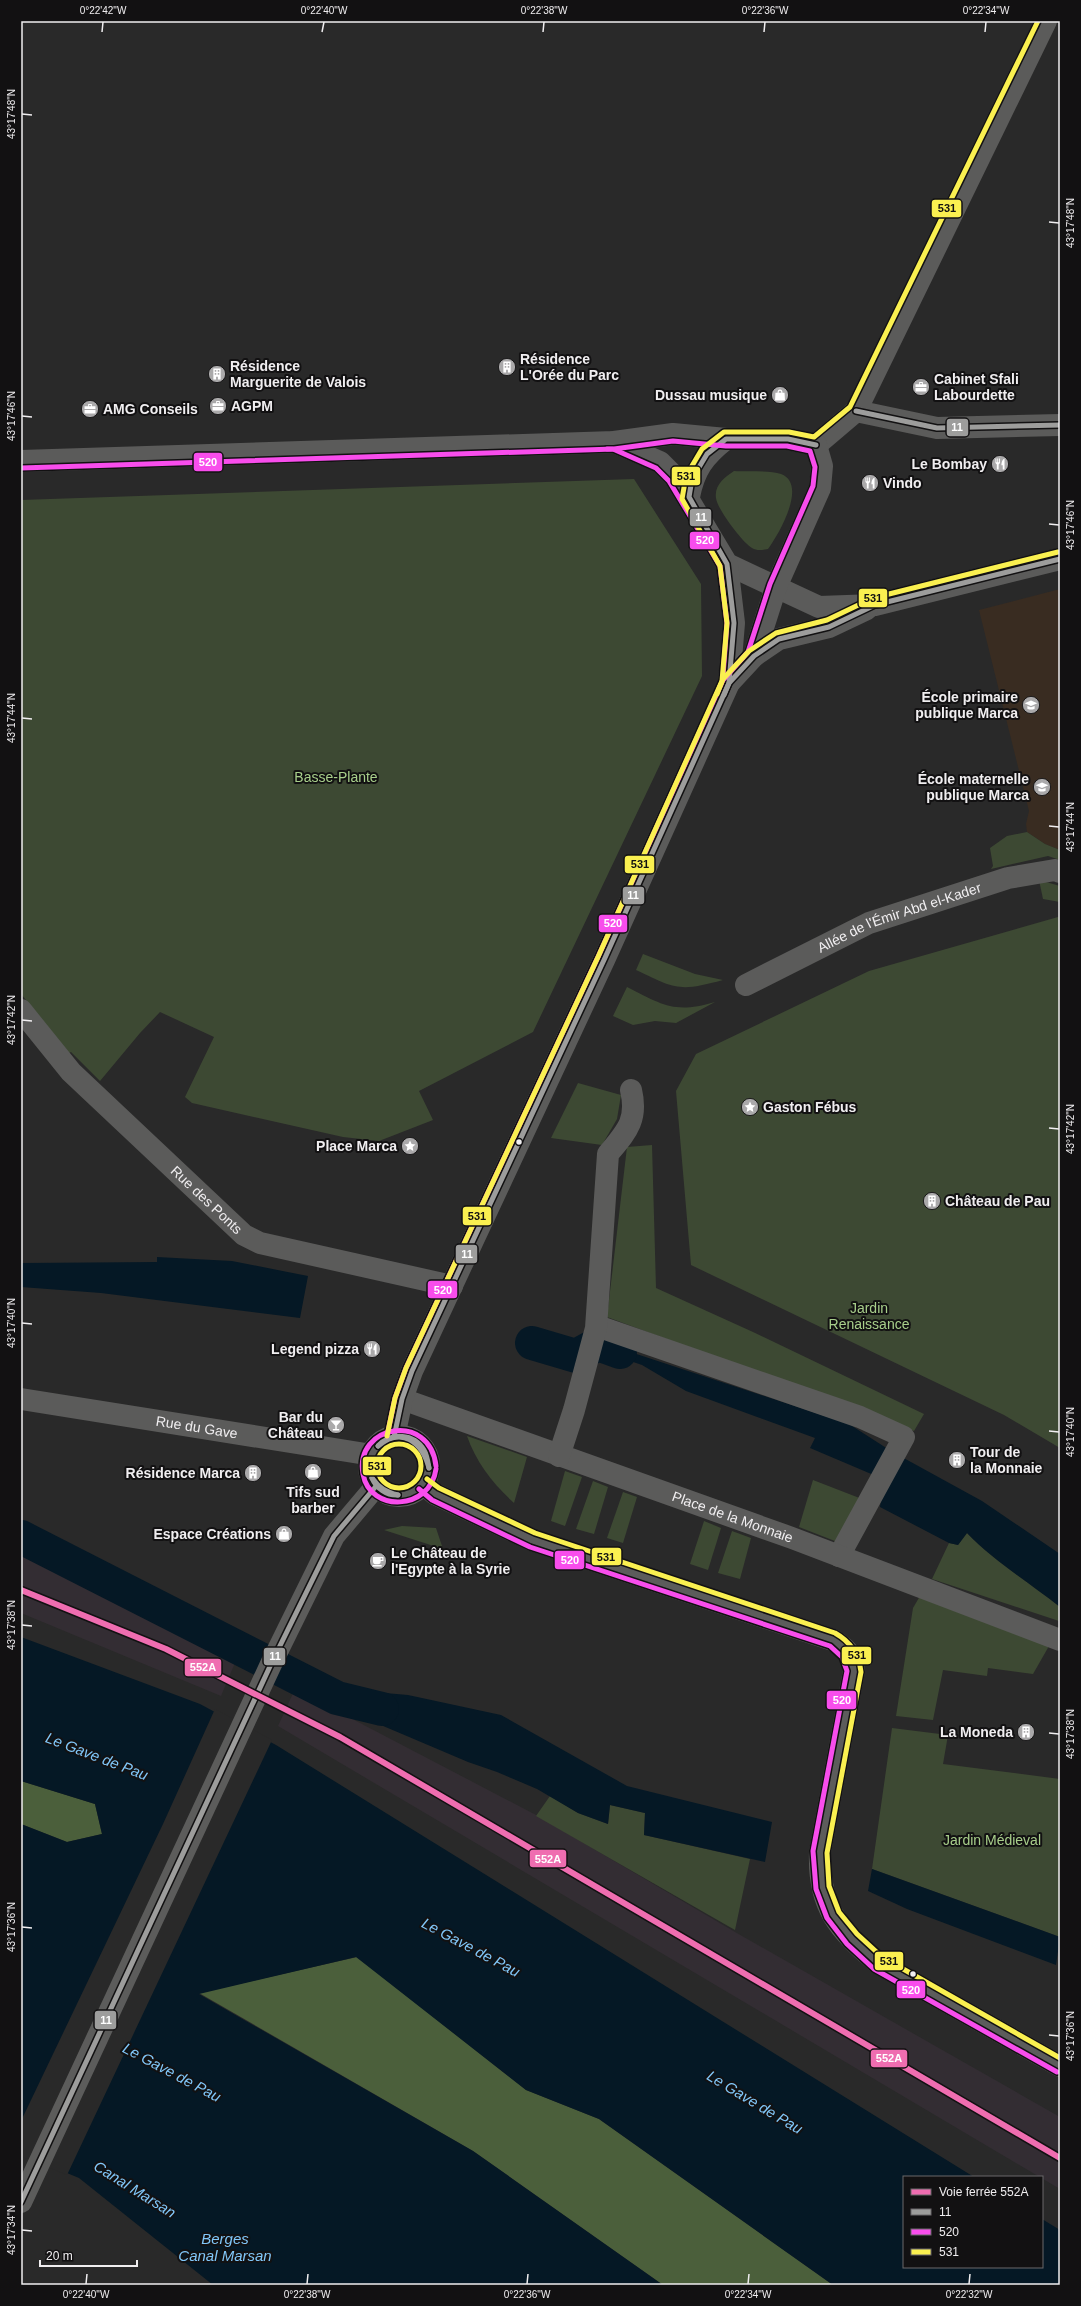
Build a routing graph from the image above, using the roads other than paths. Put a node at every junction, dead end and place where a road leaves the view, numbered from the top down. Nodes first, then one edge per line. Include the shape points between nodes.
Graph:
1 (1046, 21) edge
2 (856, 411) junction
3 (1060, 424) edge
4 (726, 439) junction
5 (614, 442) junction
6 (816, 446) junction
7 (21, 461) edge
8 (689, 497) junction
9 (1060, 559) edge
10 (727, 564) junction
11 (776, 587) junction
12 (875, 605) junction
13 (754, 656) junction
14 (729, 683) junction
15 (1060, 872) edge
16 (746, 985) dead end
17 (21, 1010) edge
18 (631, 1090) dead end
19 (452, 1286) junction
20 (596, 1327) junction
21 (21, 1399) edge
22 (402, 1399) junction
23 (394, 1437) junction
24 (372, 1456) junction
25 (559, 1456) junction
26 (423, 1484) junction
27 (377, 1485) junction
28 (839, 1556) junction
29 (1060, 1640) edge
30 (1060, 2066) edge
31 (21, 2202) edge

1 - 2 street
2 - 3 street via 937,428
2 - 6 street
4 - 5 street via 673,434
4 - 6 street via 788,439
4 - 8 street via 707,454 692,479
5 - 7 street
5 - 8 street via 660,462
6 - 11 street via 822,466 820,488
8 - 10 street
9 - 12 street
10 - 11 street
10 - 14 street via 734,623
11 - 12 street via 819,607
11 - 13 street
12 - 13 street via 829,628 779,639
13 - 14 street
14 - 19 street via 604,960
15 - 16 street, Allée de l'Émir Abd el-Kader via 1055,870 1008,878 869,923
17 - 19 street, Rue des Ponts via 71,1072 244,1235 260,1243
18 - 20 street via 635,1107 630,1122 608,1154
19 - 22 street via 412,1370
20 - 25 street via 588,1363
20 - 28 street via 860,1417 904,1437
21 - 24 street, Rue du Gave
22 - 23 street
22 - 25 street, Place de la Monnaie
23 - 24 main road via 384,1440 376,1447
23 - 26 main road via 411,1438 425,1450 430,1468
24 - 27 main road via 370,1471
25 - 28 street, Place de la Monnaie
26 - 27 main road via 417,1490 400,1496 384,1492
26 - 30 main road via 435,1494 532,1540 833,1640 847,1648 854,1670 823,1831 820,1874 832,1917 854,1943 878,1963
27 - 31 main road via 334,1536 272,1662
28 - 29 street, Place de la Monnaie

